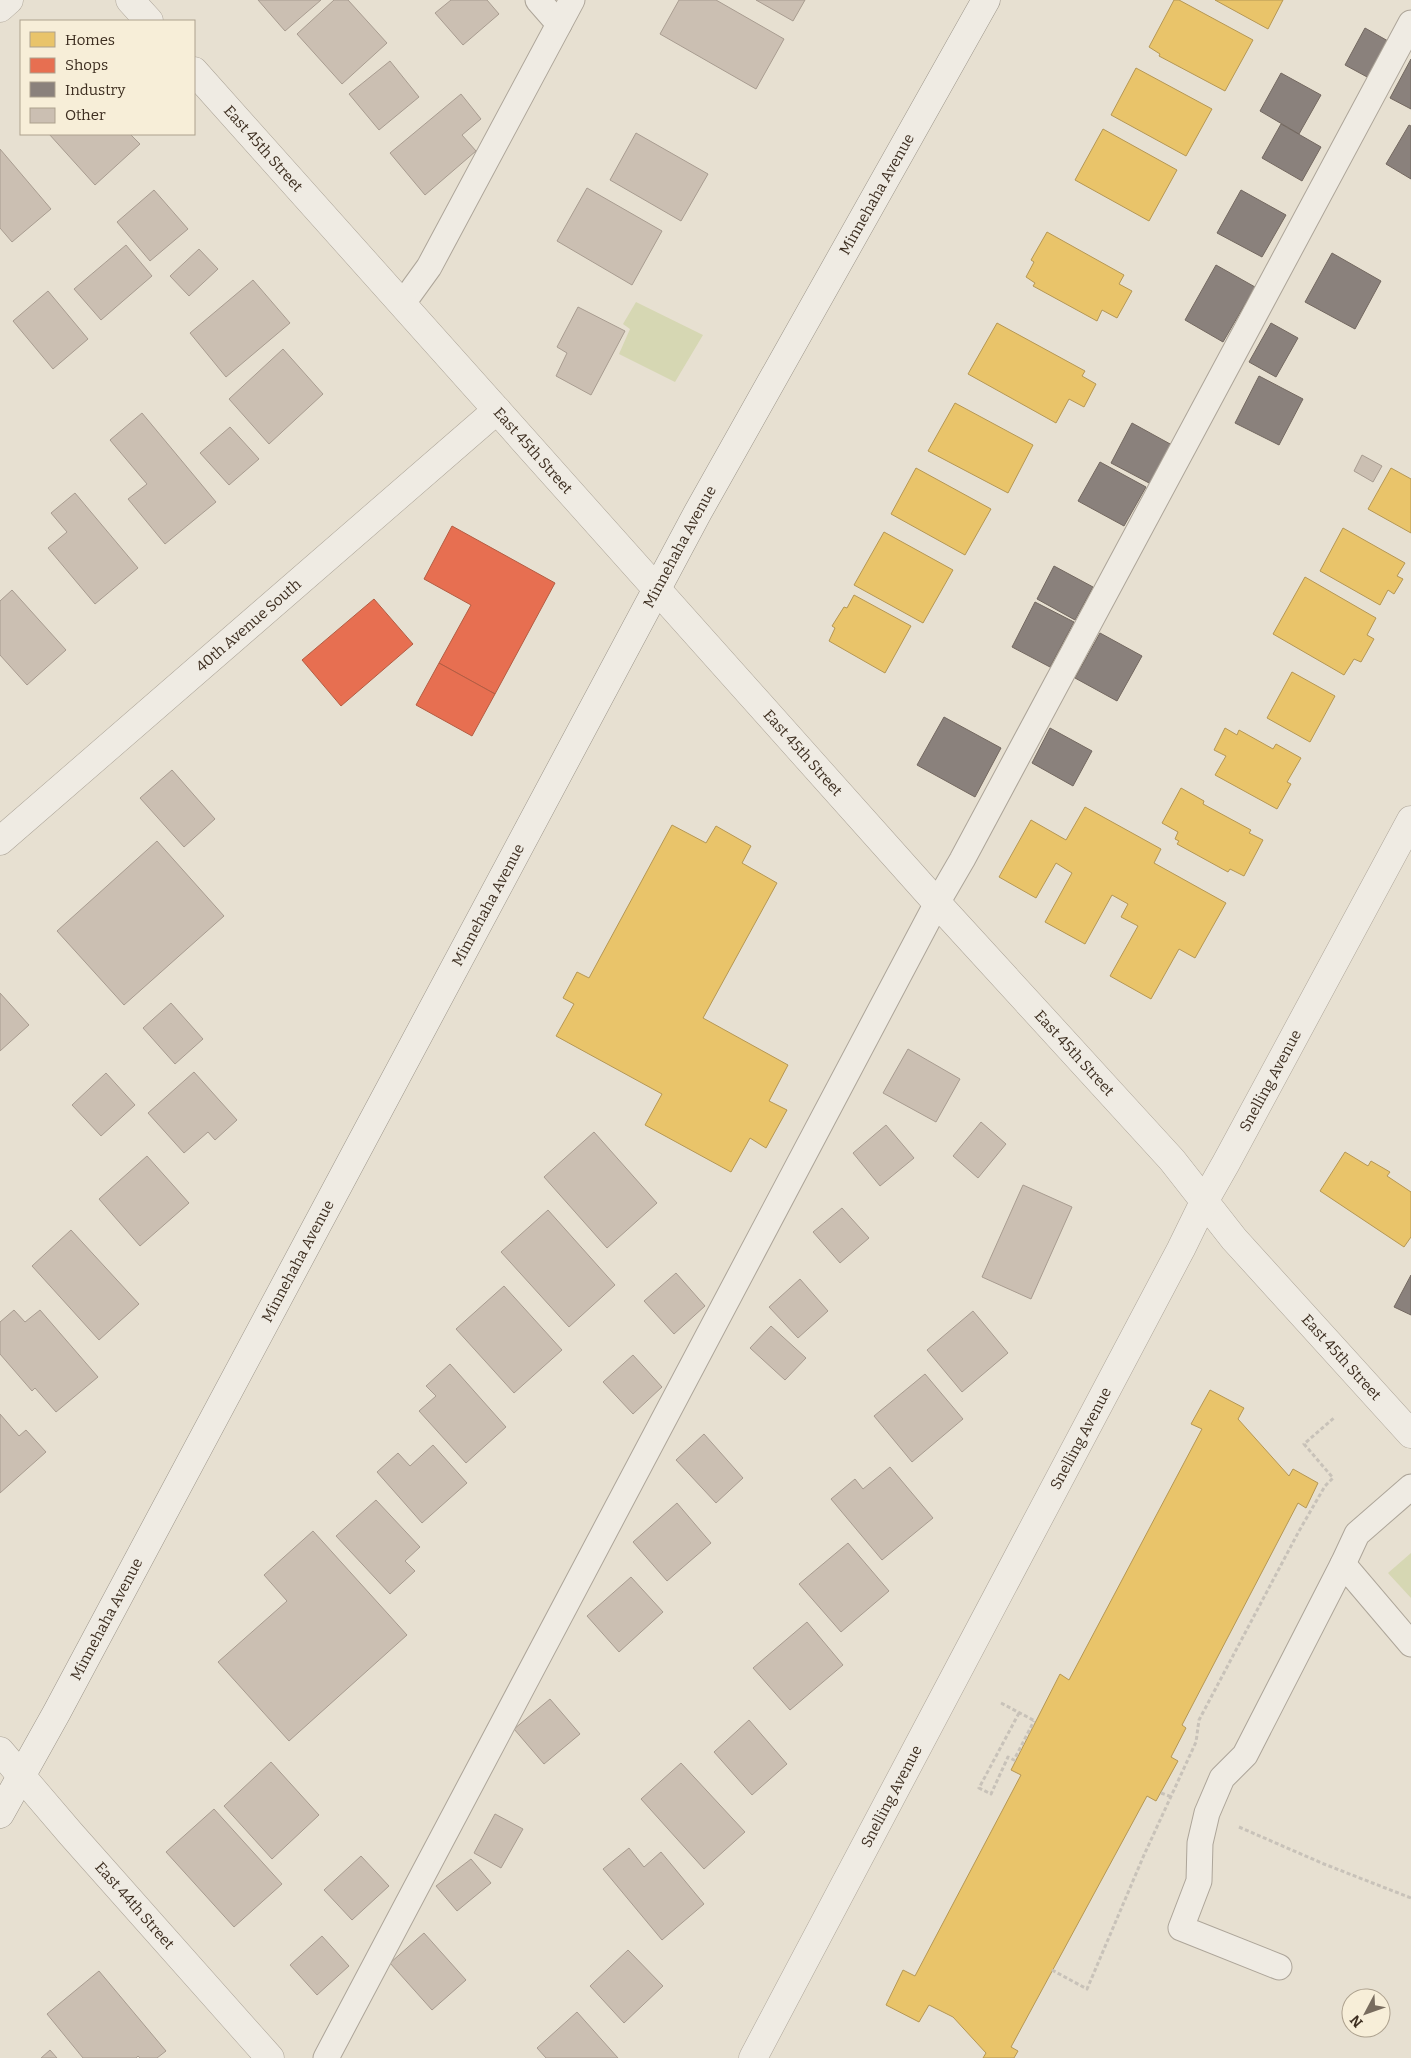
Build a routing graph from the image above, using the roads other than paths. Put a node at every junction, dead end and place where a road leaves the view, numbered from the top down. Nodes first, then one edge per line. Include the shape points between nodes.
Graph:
1 (9, 0) edge
2 (130, 0) edge
3 (538, 0) edge
4 (572, 0) edge
5 (986, 0) edge
6 (0, 8) edge
7 (148, 20) edge
8 (1411, 23) edge
9 (559, 24) junction
10 (195, 72) edge
11 (403, 303) junction
12 (497, 410) junction
13 (658, 590) junction
14 (1411, 820) edge
15 (0, 840) edge
16 (937, 903) junction
17 (1204, 1200) junction
18 (1411, 1434) edge
19 (1411, 1487) edge
20 (1343, 1564) junction
21 (1411, 1644) edge
22 (0, 1751) edge
23 (20, 1775) junction
24 (0, 1814) edge
25 (1279, 1967) dead end
26 (270, 2058) edge
27 (326, 2058) edge
28 (753, 2058) edge

1 - 6 street
2 - 7 street
3 - 9 lane
4 - 9 lane
5 - 13 street, Minnehaha Avenue via 698,512
8 - 16 lane
9 - 11 lane via 429,267
10 - 11 street, East 45th Street
11 - 12 street, East 45th Street
12 - 13 street, East 45th Street
12 - 15 street, 40th Avenue South
13 - 16 street, East 45th Street
13 - 23 street, Minnehaha Avenue via 62,1703
14 - 17 street, Snelling Avenue
16 - 17 street, East 45th Street via 1166,1152
16 - 27 lane
17 - 18 street, East 45th Street via 1234,1239
17 - 28 street, Snelling Avenue
19 - 20 lane via 1357,1534
20 - 21 lane
20 - 25 lane via 1245,1755 1222,1778 1207,1812 1200,1843 1199,1881 1181,1928
22 - 23 street, East 44th Street
23 - 24 street, Minnehaha Avenue
23 - 26 street, East 44th Street

